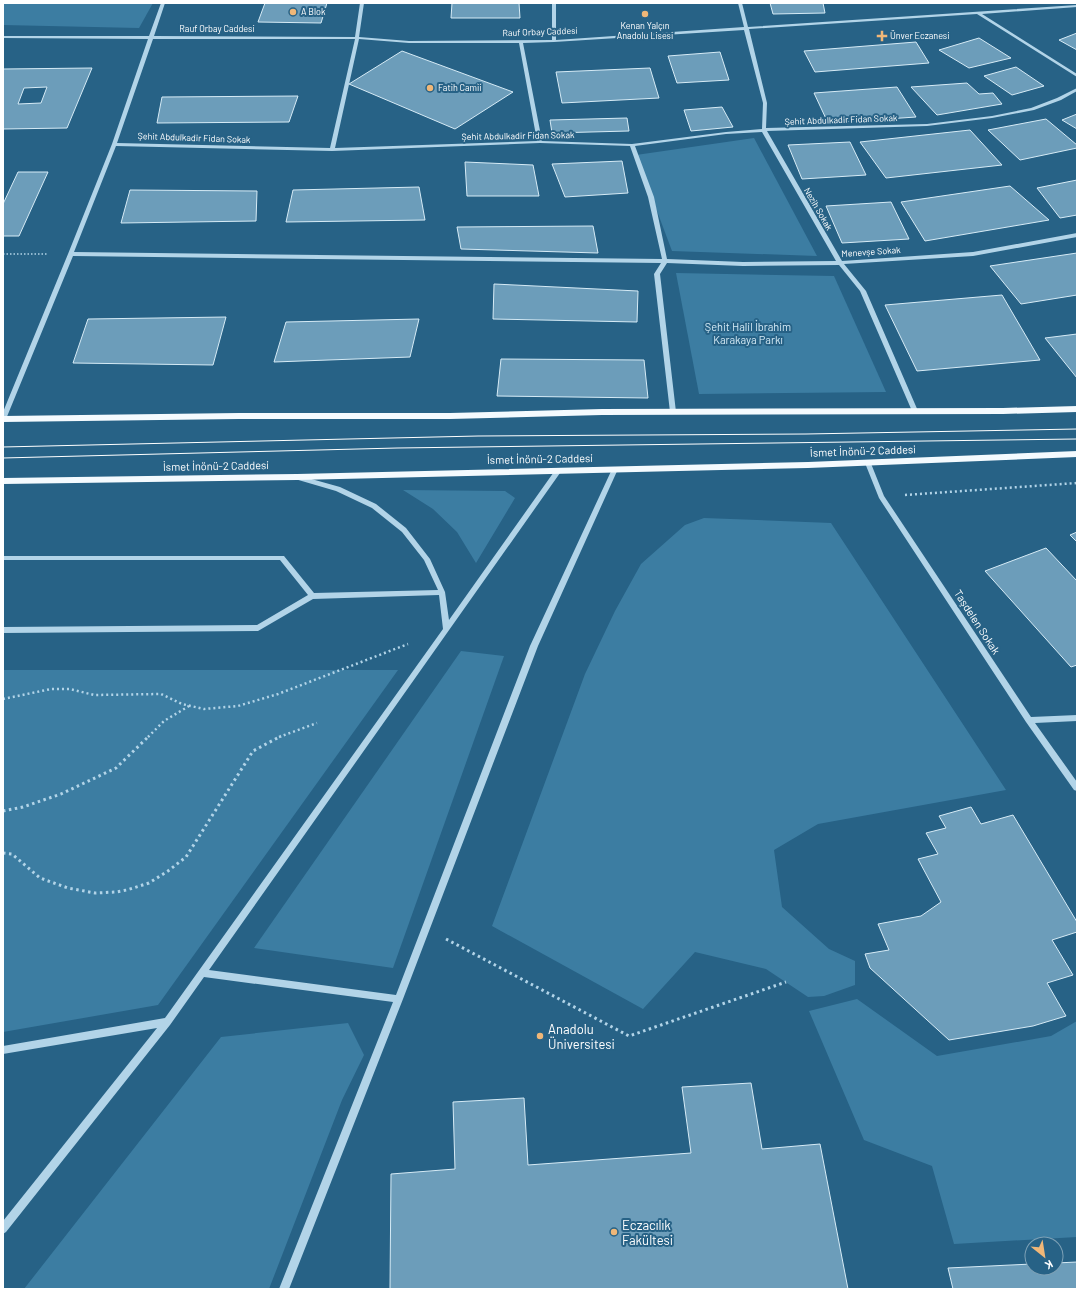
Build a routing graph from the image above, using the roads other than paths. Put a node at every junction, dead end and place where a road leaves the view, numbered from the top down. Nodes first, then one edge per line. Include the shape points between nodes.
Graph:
1 (163, 3) edge
2 (362, 3) edge
3 (554, 3) edge
4 (740, 3) edge
5 (1077, 6) edge
6 (977, 12) junction
7 (746, 28) junction
8 (152, 36) junction
9 (3, 37) edge
10 (357, 38) junction
11 (554, 41) junction
12 (521, 42) junction
13 (1077, 76) edge
14 (1077, 89) edge
15 (764, 130) junction
16 (540, 142) junction
17 (114, 144) junction
18 (632, 145) junction
19 (332, 150) junction
20 (1077, 235) edge
21 (71, 254) junction
22 (665, 261) junction
23 (840, 263) junction
24 (1077, 409) edge
25 (915, 411) junction
26 (673, 412) junction
27 (3, 419) edge
28 (1077, 454) edge
29 (868, 463) junction
30 (615, 469) junction
31 (558, 471) junction
32 (297, 477) junction
33 (3, 481) edge
34 (3, 558) edge
35 (442, 592) junction
36 (312, 596) junction
37 (447, 629) junction
38 (3, 630) edge
39 (1077, 718) edge
40 (1029, 720) junction
41 (1077, 788) edge
42 (202, 973) junction
43 (399, 1000) junction
44 (167, 1022) junction
45 (3, 1050) edge
46 (3, 1229) edge
47 (284, 1289) edge

1 - 8 street
2 - 10 street
3 - 11 street
4 - 7 street
5 - 6 street, Rauf Orbay Caddesi
6 - 7 street, Rauf Orbay Caddesi
6 - 13 street
7 - 11 street, Rauf Orbay Caddesi
7 - 15 street via 765,103
8 - 9 street, Rauf Orbay Caddesi
8 - 10 street, Rauf Orbay Caddesi
8 - 17 street
10 - 12 street, Rauf Orbay Caddesi via 409,42
10 - 19 street
11 - 12 street, Rauf Orbay Caddesi
12 - 16 street
14 - 15 street, Şehit Abdulkadir Fidan Sokak via 1032,109 992,117 927,125
15 - 18 street, Şehit Abdulkadir Fidan Sokak
15 - 23 street, Nezih Sokak
16 - 18 street, Şehit Abdulkadir Fidan Sokak
16 - 19 street, Şehit Abdulkadir Fidan Sokak
17 - 19 street, Şehit Abdulkadir Fidan Sokak
17 - 21 street
18 - 22 street via 651,197
20 - 23 street, Menevşe Sokak via 973,254
21 - 22 street, Menevşe Sokak
21 - 27 street
22 - 23 street, Menevşe Sokak via 743,264
22 - 26 street via 657,274
23 - 25 street, Nezih Sokak via 862,291
24 - 25 main road
25 - 26 main road
26 - 27 main road
28 - 29 main road, İsmet İnönü-2 Caddesi
29 - 30 main road, İsmet İnönü-2 Caddesi
29 - 40 street, Taşdelen Sokak via 881,496
30 - 31 main road, İsmet İnönü-2 Caddesi
30 - 43 street via 534,646
31 - 32 main road, İsmet İnönü-2 Caddesi
31 - 37 street
32 - 33 main road, İsmet İnönü-2 Caddesi
32 - 35 street via 338,488 374,506 404,530 427,559
34 - 36 street via 282,558
35 - 36 street
35 - 37 street
36 - 38 street via 258,628
37 - 42 street
39 - 40 street
40 - 41 street, Taşdelen Sokak
42 - 43 street
42 - 44 street
43 - 47 street
44 - 45 street
44 - 46 street

